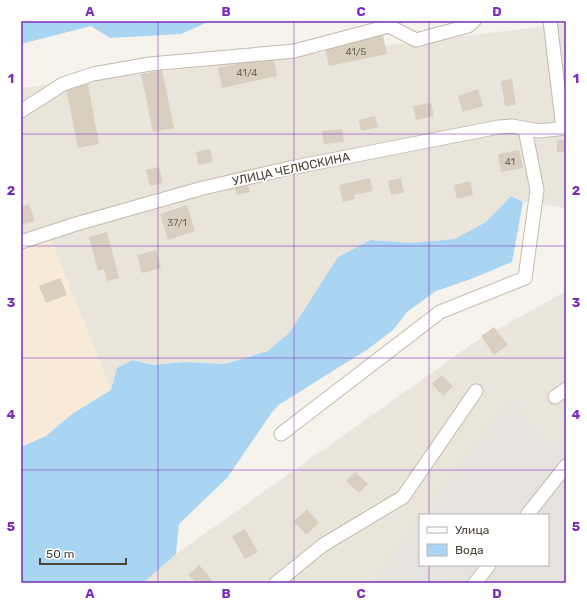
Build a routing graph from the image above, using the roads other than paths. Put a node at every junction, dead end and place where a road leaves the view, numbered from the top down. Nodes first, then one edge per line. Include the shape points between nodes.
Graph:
1 (474, 21) edge
2 (550, 21) edge
3 (21, 111) edge
4 (565, 128) edge
5 (525, 129) junction
6 (21, 242) edge
7 (566, 389) edge
8 (476, 391) dead end
9 (555, 396) dead end
10 (281, 434) dead end
11 (566, 466) edge
12 (528, 514) edge
13 (488, 566) edge
14 (276, 583) edge
15 (475, 583) edge

1 - 3 street via 468,26 416,40 389,26 294,51 150,64 93,74 63,84
2 - 4 street
4 - 5 street, УЛИЦА ЧЕЛЮСКИНА via 539,131
5 - 6 street, УЛИЦА ЧЕЛЮСКИНА via 499,127 202,188
5 - 10 street via 537,190 525,278 440,312
7 - 9 street
8 - 14 street via 403,497 323,545
11 - 12 street
13 - 15 street

